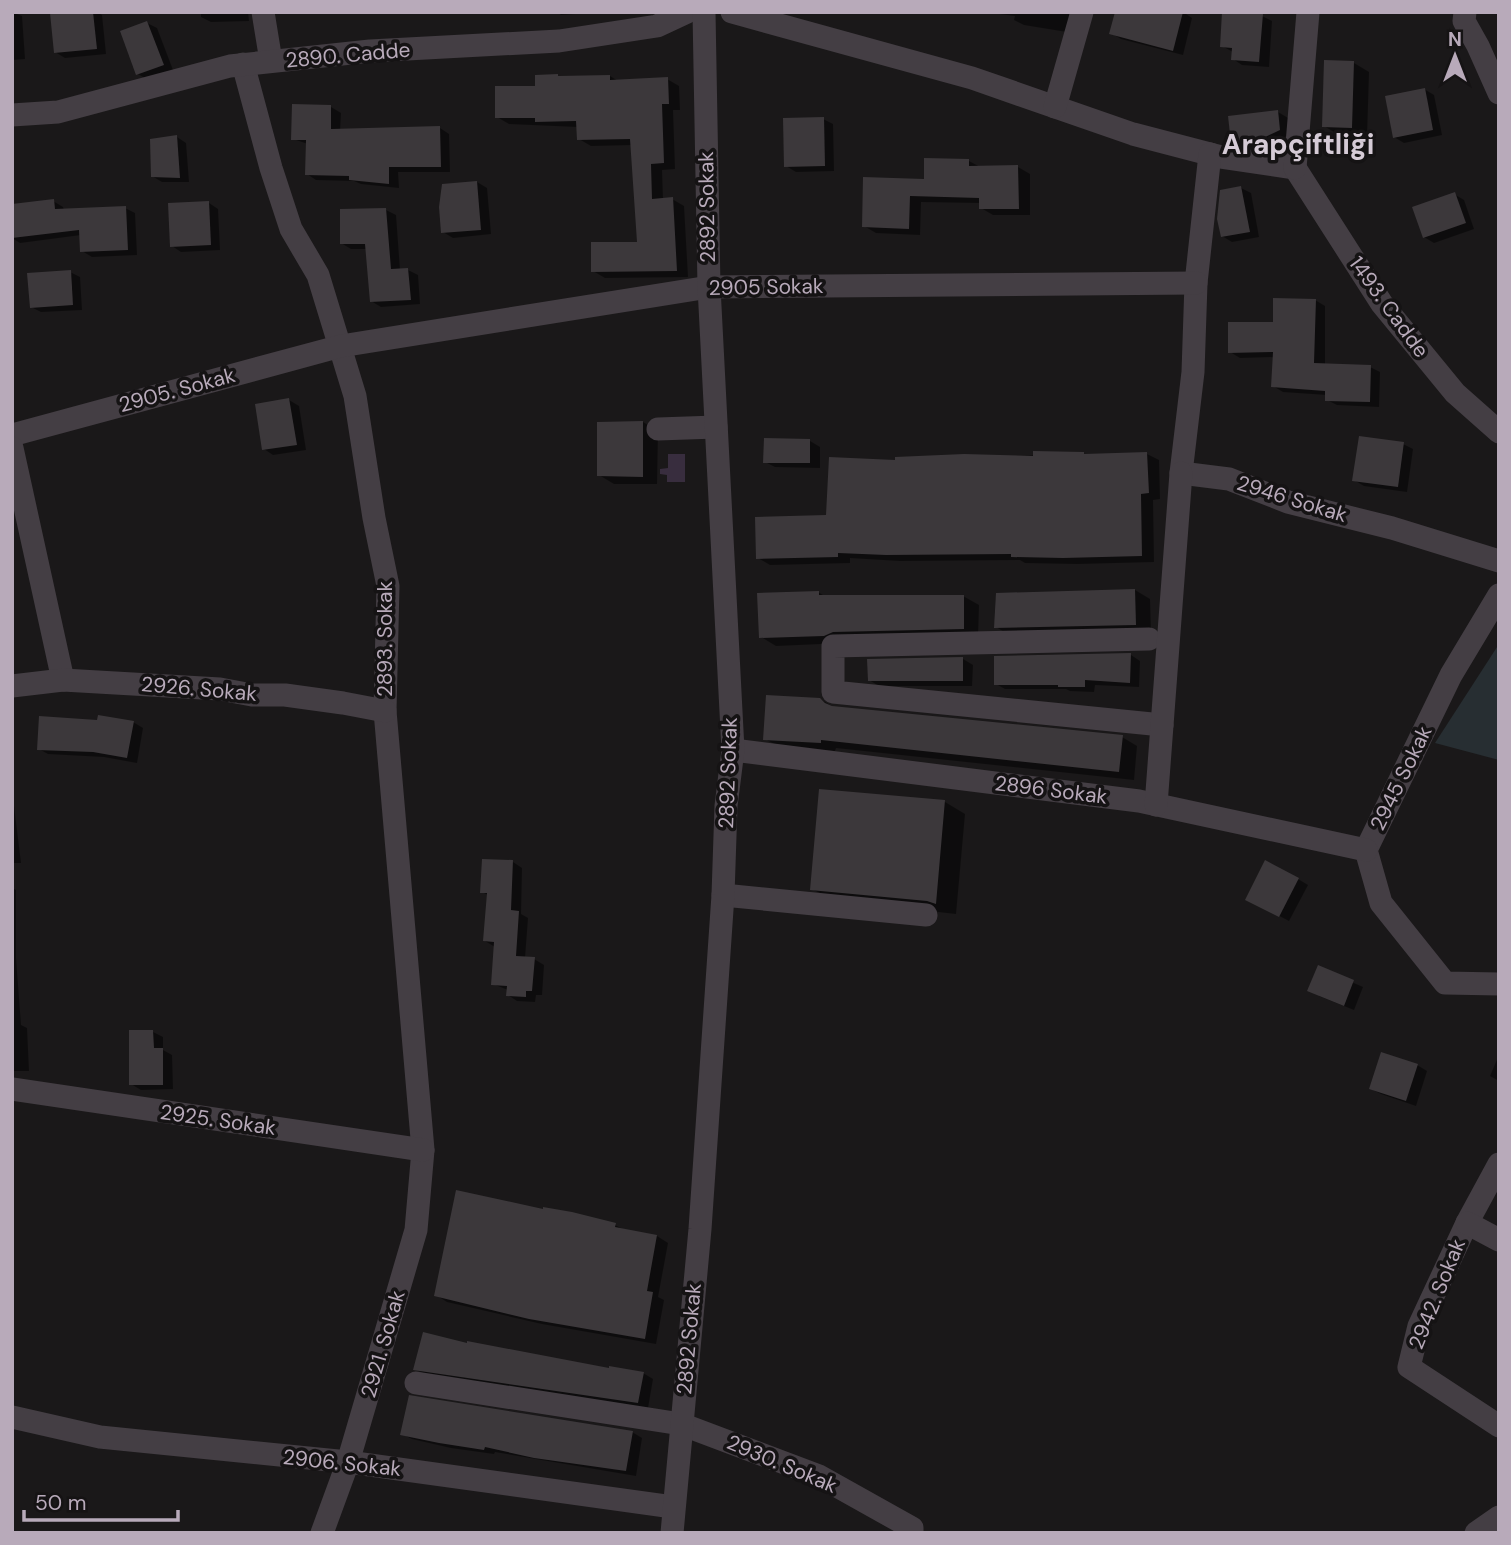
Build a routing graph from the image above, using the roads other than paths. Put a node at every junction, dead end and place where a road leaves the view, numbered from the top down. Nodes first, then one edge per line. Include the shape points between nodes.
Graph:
1 (263, 12) edge
2 (687, 12) edge
3 (704, 12) edge
4 (732, 12) edge
5 (1082, 12) edge
6 (1308, 12) edge
7 (1465, 12) edge
8 (271, 61) junction
9 (243, 64) junction
10 (1499, 93) edge
11 (1055, 107) junction
12 (12, 115) edge
13 (1210, 154) junction
14 (1295, 168) junction
15 (1196, 283) junction
16 (709, 287) junction
17 (341, 346) junction
18 (716, 428) junction
19 (658, 429) dead end
20 (1499, 432) edge
21 (12, 435) edge
22 (12, 448) edge
23 (1181, 473) junction
24 (1499, 561) edge
25 (1499, 595) edge
26 (1149, 639) dead end
27 (63, 680) junction
28 (12, 687) edge
29 (385, 711) junction
30 (1162, 725) junction
31 (733, 750) junction
32 (1156, 805) junction
33 (1366, 850) junction
34 (723, 895) junction
35 (926, 915) dead end
36 (1499, 984) edge
37 (12, 1089) edge
38 (423, 1150) junction
39 (1499, 1164) edge
40 (1467, 1223) junction
41 (1499, 1240) edge
42 (416, 1383) dead end
43 (12, 1417) edge
44 (681, 1424) junction
45 (1499, 1426) edge
46 (348, 1462) junction
47 (673, 1507) junction
48 (1499, 1517) edge
49 (322, 1533) edge
50 (672, 1533) edge
51 (912, 1533) edge
52 (1476, 1533) edge

1 - 8 street
2 - 8 street, 2890. Cadde via 657,26 559,41
3 - 16 street, 2892 Sokak
4 - 11 street via 972,78
5 - 11 street
6 - 14 street
7 - 10 street via 1464,21
8 - 9 street, 2890. Cadde
9 - 12 street, 2890. Cadde via 58,112
9 - 17 street, 2893. Sokak via 291,229 318,275
11 - 13 street
13 - 14 street
13 - 15 street
14 - 20 street, 1493. Cadde via 1382,304 1455,393
15 - 16 street, 2905 Sokak
15 - 23 street via 1193,372
16 - 17 street, 2905 Sokak
16 - 18 street, 2892 Sokak
17 - 21 street, 2905. Sokak
17 - 29 street, 2893. Sokak via 355,396 388,586
18 - 19 street
18 - 31 street, 2892 Sokak
22 - 27 street
23 - 24 street, 2946 Sokak via 1228,479 1288,502
23 - 30 street
25 - 33 street, 2945 Sokak via 1451,675
26 - 30 street via 833,646 833,692
27 - 28 street, 2926. Sokak
27 - 29 street, 2926. Sokak via 285,695
29 - 38 street, 2893. Sokak
30 - 32 street
31 - 32 street, 2896 Sokak
31 - 34 street, 2892 Sokak
32 - 33 street, 2896 Sokak
33 - 36 street, 2945 Sokak via 1381,903 1445,983
34 - 35 street
34 - 44 street, 2892 Sokak via 700,1229
37 - 38 street, 2925. Sokak
38 - 46 street, 2921. Sokak via 416,1230
39 - 40 street, 2942. Sokak
40 - 41 street
40 - 45 street, 2942. Sokak via 1419,1326 1409,1367
42 - 44 street, 2930. Sokak
43 - 46 street, 2906. Sokak via 100,1437
44 - 47 street, 2892 Sokak
44 - 51 street, 2930. Sokak via 819,1476 912,1528
46 - 47 street, 2906. Sokak
46 - 49 street, 2921. Sokak
47 - 50 street, 2892 Sokak
48 - 52 street

